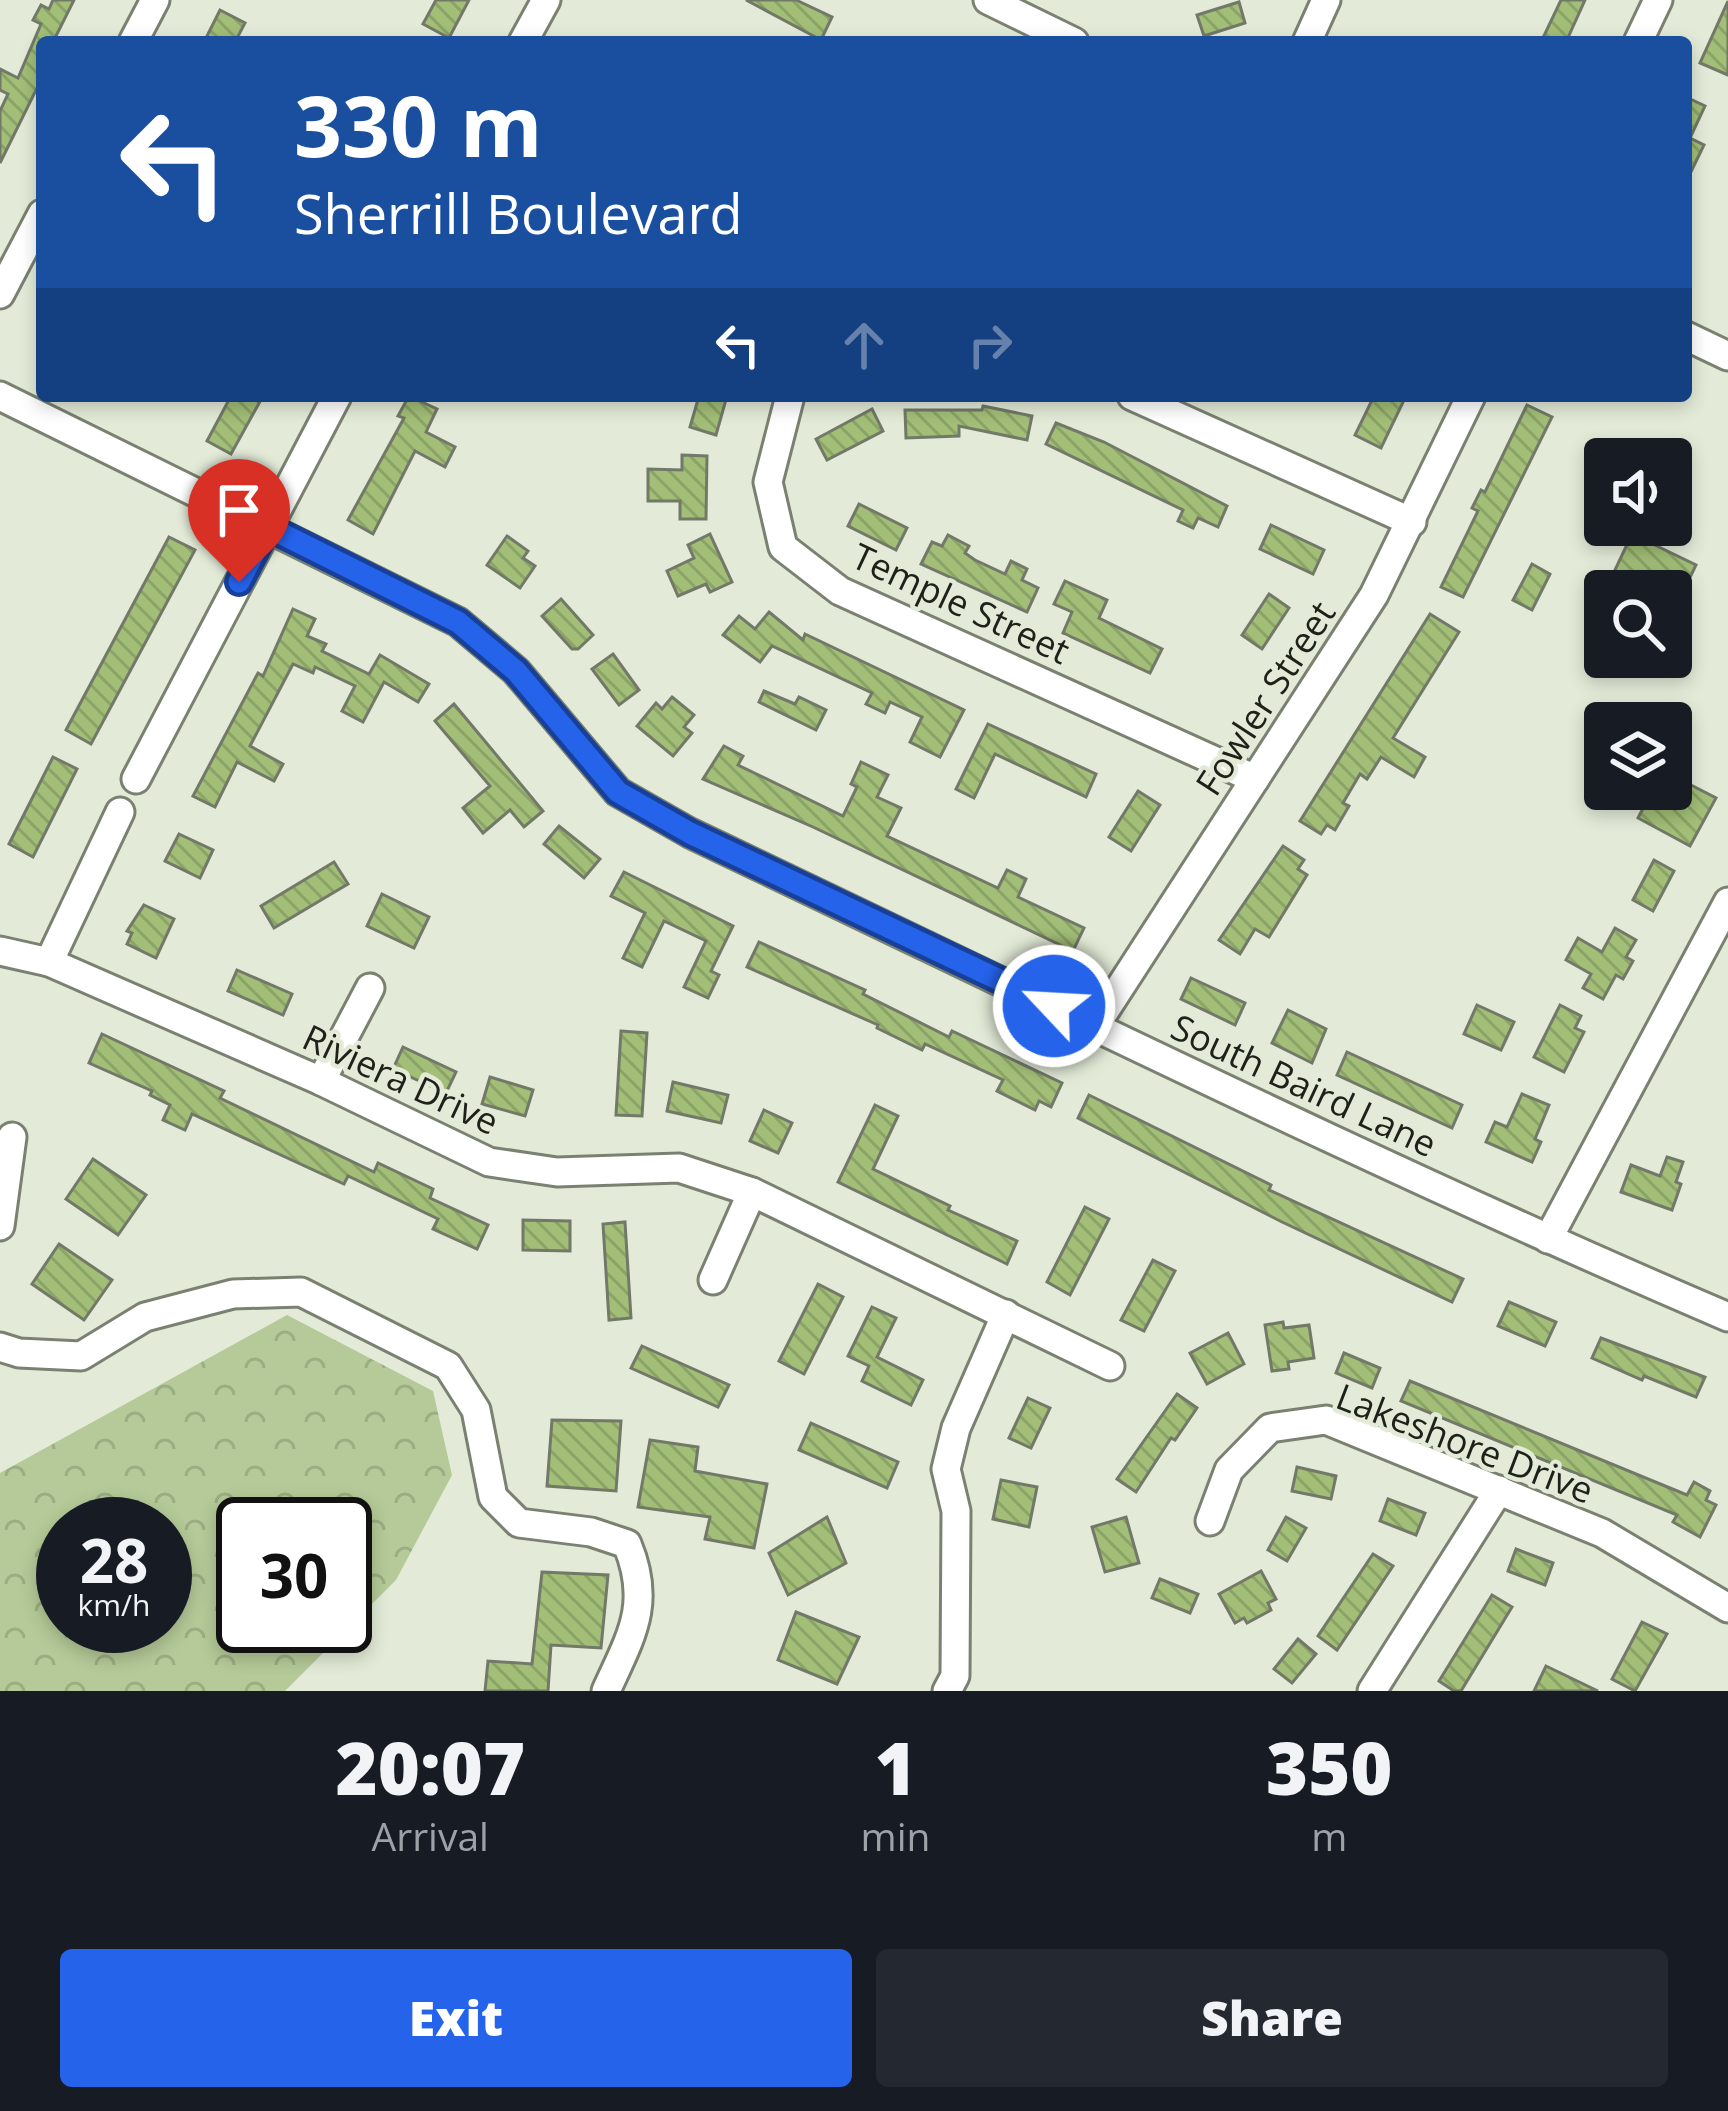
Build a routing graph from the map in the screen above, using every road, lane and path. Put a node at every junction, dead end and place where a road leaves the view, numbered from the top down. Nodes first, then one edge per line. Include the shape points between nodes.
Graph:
1 (155, 0) edge
2 (546, 0) edge
3 (988, 0) edge
4 (1326, 0) edge
5 (1658, 0) edge
6 (136, 36) edge
7 (527, 36) edge
8 (1062, 36) edge
9 (1310, 36) edge
10 (1641, 36) edge
11 (36, 225) edge
12 (0, 294) edge
13 (1692, 339) edge
14 (1728, 356) edge
15 (0, 396) edge
16 (334, 402) edge
17 (788, 402) edge
18 (1145, 402) edge
19 (1468, 402) edge
20 (1412, 522) junction
21 (268, 527) junction
22 (136, 779) dead end
23 (1255, 779) junction
24 (120, 812) dead end
25 (1728, 902) edge
26 (0, 952) edge
27 (49, 962) junction
28 (370, 988) dead end
29 (1095, 1026) junction
30 (321, 1082) junction
31 (13, 1137) dead end
32 (752, 1192) junction
33 (0, 1226) edge
34 (1548, 1240) junction
35 (712, 1280) dead end
36 (1006, 1314) junction
37 (1728, 1317) edge
38 (0, 1346) edge
39 (1110, 1366) dead end
40 (1499, 1490) junction
41 (1210, 1521) dead end
42 (1728, 1608) edge
43 (606, 1691) edge
44 (947, 1691) edge
45 (1372, 1691) edge

1 - 6 street
2 - 7 street
3 - 8 street
4 - 9 street
5 - 10 street
11 - 12 street
13 - 14 street
15 - 21 street, South Baird Lane
16 - 21 street
17 - 23 street, Temple Street via 768,482 783,548 840,591
18 - 20 street
19 - 20 street, Fowler Street
20 - 23 street, Fowler Street
21 - 22 street
21 - 29 street, South Baird Lane via 458,622 516,671 618,792
23 - 29 street, Fowler Street
24 - 27 street
25 - 34 street
26 - 27 street, Riviera Drive
27 - 30 street, Riviera Drive
28 - 30 street
29 - 34 street, South Baird Lane
30 - 32 street, Riviera Drive via 489,1162 557,1172 679,1168
31 - 33 street
32 - 35 street
32 - 36 street, Riviera Drive
34 - 37 street, South Baird Lane
36 - 39 street, Riviera Drive
36 - 44 street via 946,1469 956,1511 955,1676
38 - 43 street via 81,1356 145,1317 233,1294 301,1292 448,1366 476,1410 494,1497 518,1523 627,1544 640,1576 638,1623
40 - 41 street, Lakeshore Drive via 1326,1420 1270,1428 1229,1470
40 - 42 street, Lakeshore Drive via 1602,1533
40 - 45 street

